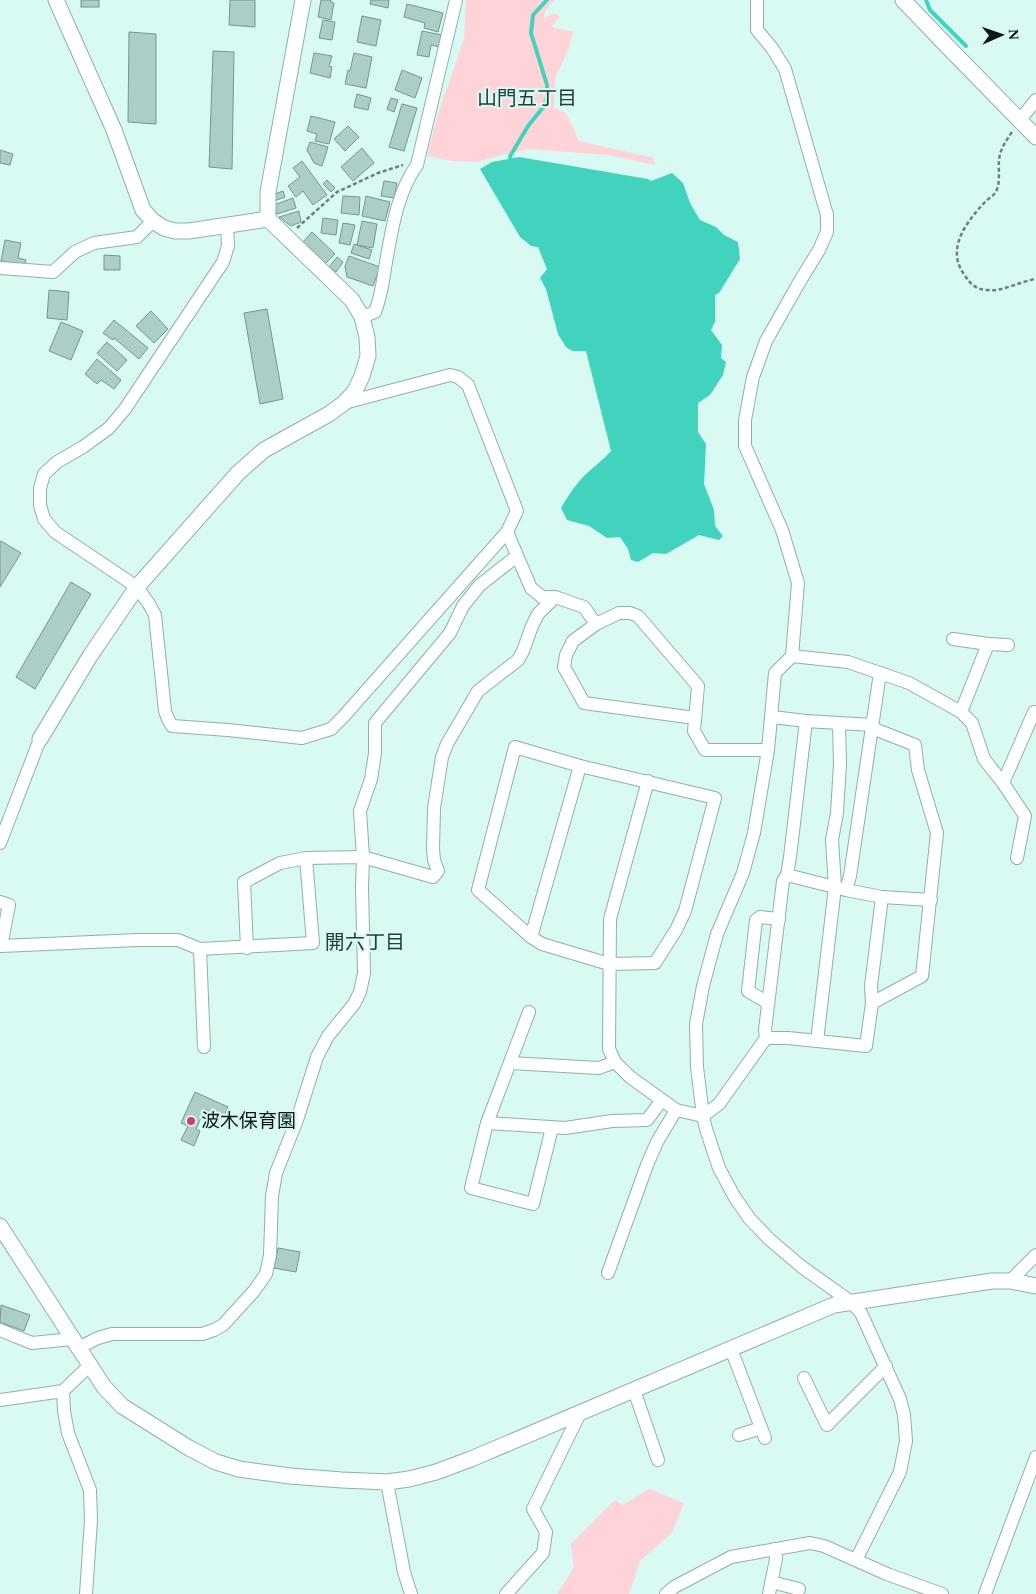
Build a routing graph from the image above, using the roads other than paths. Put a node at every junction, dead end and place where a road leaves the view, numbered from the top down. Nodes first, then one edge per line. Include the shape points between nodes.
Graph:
1 (56, 0) edge
2 (303, 0) edge
3 (456, 0) edge
4 (756, 0) edge
5 (903, 0) edge
6 (1036, 100) edge
7 (1019, 121) junction
8 (1036, 137) edge
9 (268, 219) junction
10 (153, 221) junction
11 (227, 225) junction
12 (0, 268) edge
13 (362, 317) junction
14 (344, 403) junction
15 (507, 532) junction
16 (517, 556) junction
17 (137, 587) junction
18 (555, 597) junction
19 (596, 624) junction
20 (953, 639) dead end
21 (988, 644) junction
22 (1008, 645) dead end
23 (792, 656) junction
24 (880, 673) junction
25 (961, 712) junction
26 (1034, 712) dead end
27 (772, 717) junction
28 (695, 718) junction
29 (806, 720) junction
30 (840, 723) junction
31 (872, 727) junction
32 (40, 739) joint
33 (768, 750) junction
34 (580, 766) junction
35 (648, 781) junction
36 (1003, 783) junction
37 (0, 843) edge
38 (363, 857) junction
39 (306, 858) junction
40 (1017, 858) dead end
41 (787, 875) junction
42 (840, 889) junction
43 (882, 897) junction
44 (931, 900) junction
45 (0, 902) edge
46 (779, 919) junction
47 (531, 937) junction
48 (247, 948) junction
49 (200, 949) junction
50 (609, 964) junction
51 (768, 1003) junction
52 (872, 1003) junction
53 (529, 1012) dead end
54 (766, 1038) junction
55 (817, 1041) junction
56 (204, 1047) dead end
57 (615, 1062) junction
58 (510, 1064) junction
59 (662, 1100) junction
60 (676, 1110) junction
61 (703, 1116) junction
62 (487, 1123) junction
63 (552, 1128) junction
64 (0, 1226) edge
65 (1036, 1254) edge
66 (608, 1273) dead end
67 (1010, 1281) junction
68 (1036, 1286) edge
69 (851, 1302) junction
70 (0, 1330) edge
71 (75, 1343) junction
72 (731, 1348) junction
73 (89, 1366) junction
74 (886, 1366) junction
75 (804, 1378) dead end
76 (634, 1390) junction
77 (63, 1391) junction
78 (0, 1400) edge
79 (580, 1413) junction
80 (739, 1436) dead end
81 (1036, 1457) edge
82 (658, 1460) dead end
83 (387, 1482) junction
84 (775, 1549) junction
85 (856, 1560) junction
86 (770, 1588) edge
87 (799, 1590) dead end
88 (86, 1594) edge
89 (411, 1594) edge
90 (506, 1594) edge
91 (666, 1594) edge
92 (942, 1594) edge
93 (985, 1594) edge

1 - 10 street via 114,130 143,210
2 - 9 street via 268,192
3 - 13 street via 417,166 397,207 381,298 375,312
4 - 23 street via 757,30 785,69 827,216 827,232 819,250 766,341 753,378 745,420 745,446 782,530 798,583
5 - 7 street
6 - 7 street
7 - 8 street
9 - 11 street
9 - 13 street via 339,286
10 - 11 street via 175,232
10 - 12 street via 137,237 94,243 75,252 53,272
11 - 17 street via 228,246 223,262 125,409 109,428 44,474 40,488 44,519 55,532
13 - 14 street via 368,356 355,391
14 - 15 street via 450,375 458,377 468,385 518,511
14 - 17 street via 264,450 238,473
15 - 16 street
15 - 17 street via 343,717 331,729 302,738 172,726 165,711 155,615
16 - 18 street via 532,588 542,597
16 - 38 street via 480,586 463,606 450,633 376,723 371,779 360,811
17 - 32 street via 90,656
18 - 19 street via 584,607
18 - 38 street via 538,614 524,652 478,691 447,744 434,808 433,848 438,871 433,877
19 - 28 street via 619,613 638,616 698,686
19 - 28 street via 573,641 564,667 584,703
20 - 21 street
21 - 22 street
21 - 25 street
23 - 24 street via 848,662
23 - 27 street via 775,673
24 - 25 street via 909,683
24 - 31 street
25 - 36 street via 972,722 984,759
26 - 36 street
27 - 29 street
27 - 33 street
28 - 33 street via 694,731 705,750
29 - 30 street
29 - 41 street
30 - 31 street
30 - 42 street via 838,813 832,840
31 - 42 street via 850,876
31 - 44 street via 916,745 918,770 937,834
32 - 37 street
33 - 61 street via 754,833 743,873 717,934 696,1024
34 - 35 street
34 - 47 street
34 - 47 street via 515,747 478,890
35 - 50 street via 610,919
35 - 50 street via 715,798 685,911 656,963
36 - 40 street via 1025,816
38 - 39 street
38 - 71 street via 364,973 360,992 317,1057 276,1173 266,1274 233,1315 214,1330 202,1334 112,1334
39 - 48 street via 280,862 244,882
39 - 48 street via 313,943
41 - 42 street
41 - 46 street via 783,881
42 - 43 street
42 - 55 street
43 - 44 street
43 - 52 street via 871,986
44 - 52 street via 922,976
45 - 49 street via 9,905 1,946 178,940
46 - 51 street
46 - 51 street via 760,917 756,920 748,991
47 - 50 street via 542,944
48 - 49 street
49 - 56 street
50 - 57 street via 609,1049
51 - 54 street
52 - 55 street via 866,1046
53 - 58 street
54 - 55 street
54 - 61 street via 719,1104
57 - 58 street via 599,1068
57 - 59 street
58 - 62 street
59 - 60 street
59 - 63 street via 646,1120
60 - 61 street
60 - 66 street via 647,1165
61 - 69 street via 719,1168 749,1218 802,1267
62 - 63 street
62 - 63 street via 471,1188 534,1204
64 - 71 street
65 - 67 street
67 - 68 street
67 - 69 street via 992,1280
69 - 72 street via 834,1305
69 - 74 street via 861,1313
70 - 71 street via 32,1343
71 - 73 street
72 - 76 street
72 - 80 street via 763,1433
73 - 77 street
73 - 83 street via 122,1406 216,1462 290,1476
74 - 75 street via 826,1425
74 - 85 street via 900,1399 906,1441 900,1472
76 - 79 street
76 - 82 street
77 - 78 street
77 - 88 street via 68,1433 90,1490
79 - 83 street via 436,1472
79 - 90 street via 533,1509 546,1532 544,1553
81 - 93 street
83 - 89 street
84 - 85 street via 810,1544 824,1546
84 - 86 street
84 - 91 street via 731,1557
85 - 92 street
86 - 87 street

